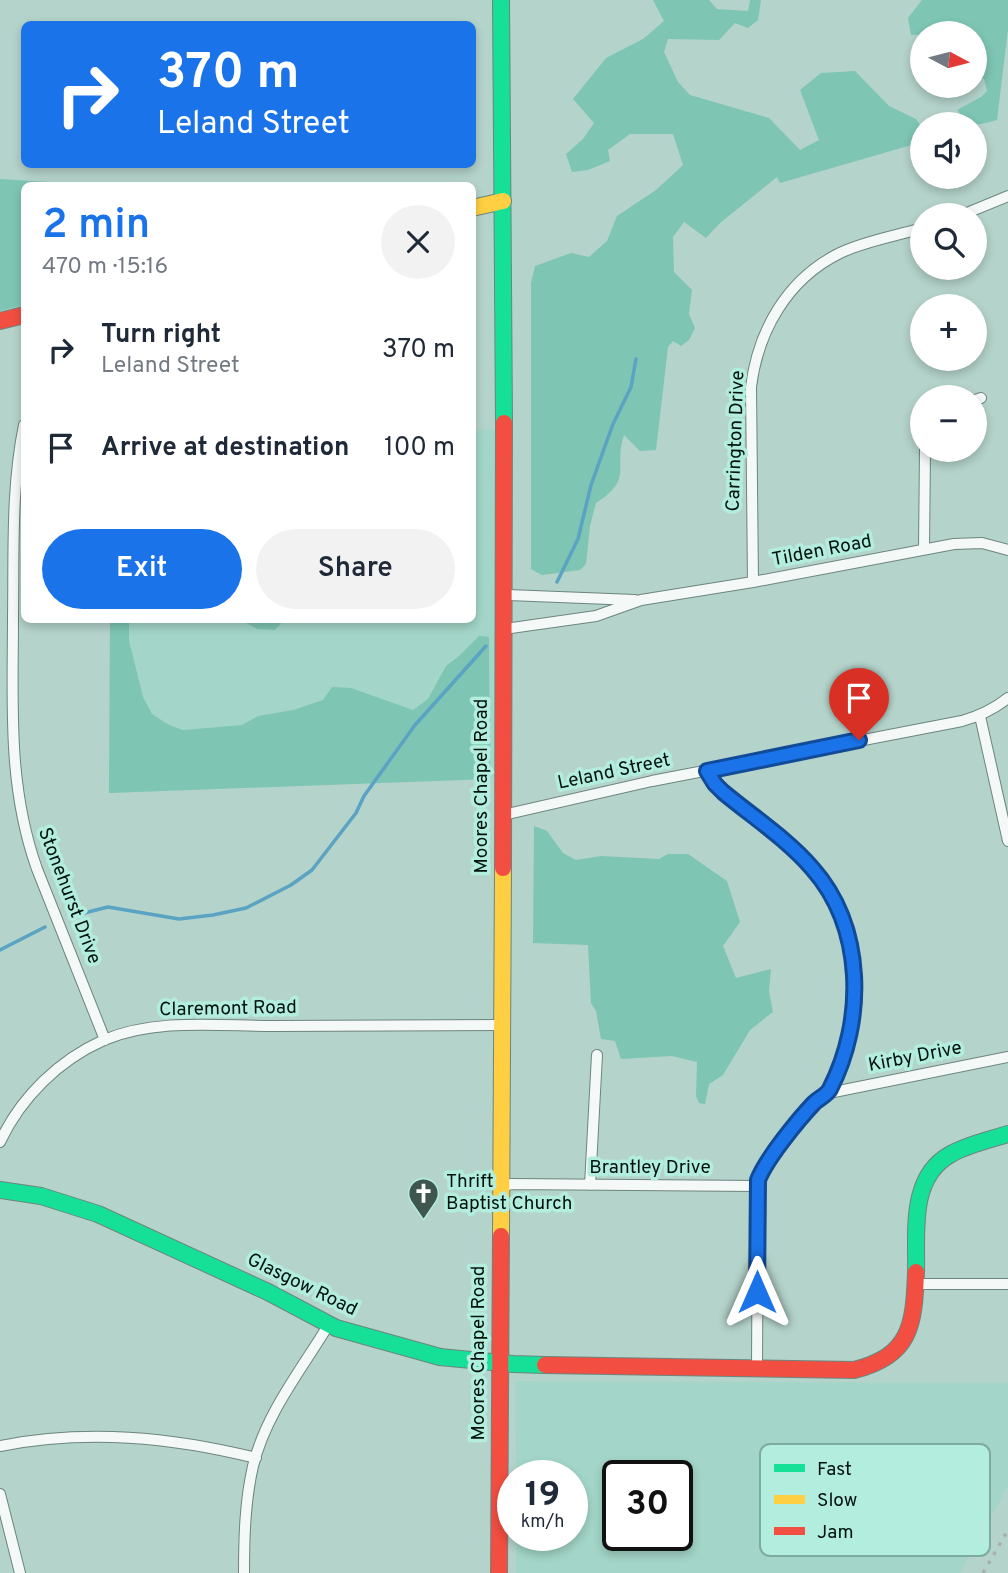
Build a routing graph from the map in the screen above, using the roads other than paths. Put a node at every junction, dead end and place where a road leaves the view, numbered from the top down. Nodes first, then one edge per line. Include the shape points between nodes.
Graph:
1 (501, 0) edge
2 (1008, 196) edge
3 (503, 201) junction
4 (987, 205) edge
5 (476, 207) edge
6 (910, 232) edge
7 (21, 319) edge
8 (0, 321) edge
9 (21, 444) edge
10 (925, 462) edge
11 (924, 549) junction
12 (1008, 550) edge
13 (0, 551) edge
14 (13, 551) junction
15 (753, 582) junction
16 (505, 595) junction
17 (641, 600) junction
18 (504, 629) junction
19 (1008, 698) edge
20 (980, 716) junction
21 (0, 754) edge
22 (13, 754) junction
23 (707, 771) junction
24 (1004, 802) edge
25 (503, 814) junction
26 (1008, 841) edge
27 (503, 1025) junction
28 (105, 1040) junction
29 (597, 1055) dead end
30 (1008, 1057) edge
31 (829, 1093) junction
32 (1008, 1133) edge
33 (0, 1142) edge
34 (590, 1185) junction
35 (757, 1186) junction
36 (501, 1188) junction
37 (0, 1190) edge
38 (916, 1284) junction
39 (1008, 1284) edge
40 (329, 1324) junction
41 (500, 1363) junction
42 (757, 1368) junction
43 (0, 1446) edge
44 (256, 1458) junction
45 (0, 1494) edge
46 (20, 1573) edge
47 (244, 1573) edge
48 (499, 1573) edge

1 - 3 main road, Moores Chapel Road
2 - 4 street
3 - 5 main road
3 - 16 main road, Moores Chapel Road
6 - 15 street, Carrington Drive via 849,250 822,264 793,290 766,331 751,387
7 - 8 main road
9 - 14 street, Stonehurst Drive
10 - 11 street
11 - 12 street, Tilden Road via 967,543
11 - 15 street, Tilden Road
13 - 14 street
14 - 22 street, Stonehurst Drive
15 - 17 street, Tilden Road
16 - 17 street, Tilden Road
16 - 18 main road, Moores Chapel Road
17 - 18 street, Tilden Road via 596,616
18 - 25 main road, Moores Chapel Road
19 - 20 street
20 - 23 street, Leland Street
20 - 24 street
21 - 22 street
22 - 28 street, Stonehurst Drive via 29,846
23 - 25 street, Leland Street
23 - 31 street via 723,792 806,862 842,915 851,949 853,1002 848,1042
24 - 26 street
25 - 27 main road, Moores Chapel Road
27 - 28 street, Claremont Road via 176,1026
27 - 36 main road, Moores Chapel Road
28 - 33 street, Claremont Road via 48,1076 23,1104
29 - 34 street
30 - 31 street, Kirby Drive
31 - 35 street via 804,1114 766,1165
32 - 38 main road via 950,1155 930,1170 918,1202
34 - 35 street, Brantley Drive
34 - 36 street, Brantley Drive via 511,1184
35 - 42 street
36 - 41 main road, Moores Chapel Road
37 - 40 main road, Glasgow Road via 41,1196 98,1214
38 - 39 street
38 - 42 main road, Glasgow Road via 909,1332 889,1357 854,1370
40 - 41 main road, Glasgow Road via 413,1351
40 - 44 street via 279,1404
41 - 42 main road, Glasgow Road
41 - 48 main road, Moores Chapel Road
43 - 44 street via 68,1437 125,1436 194,1444
44 - 47 street via 245,1524
45 - 46 street

